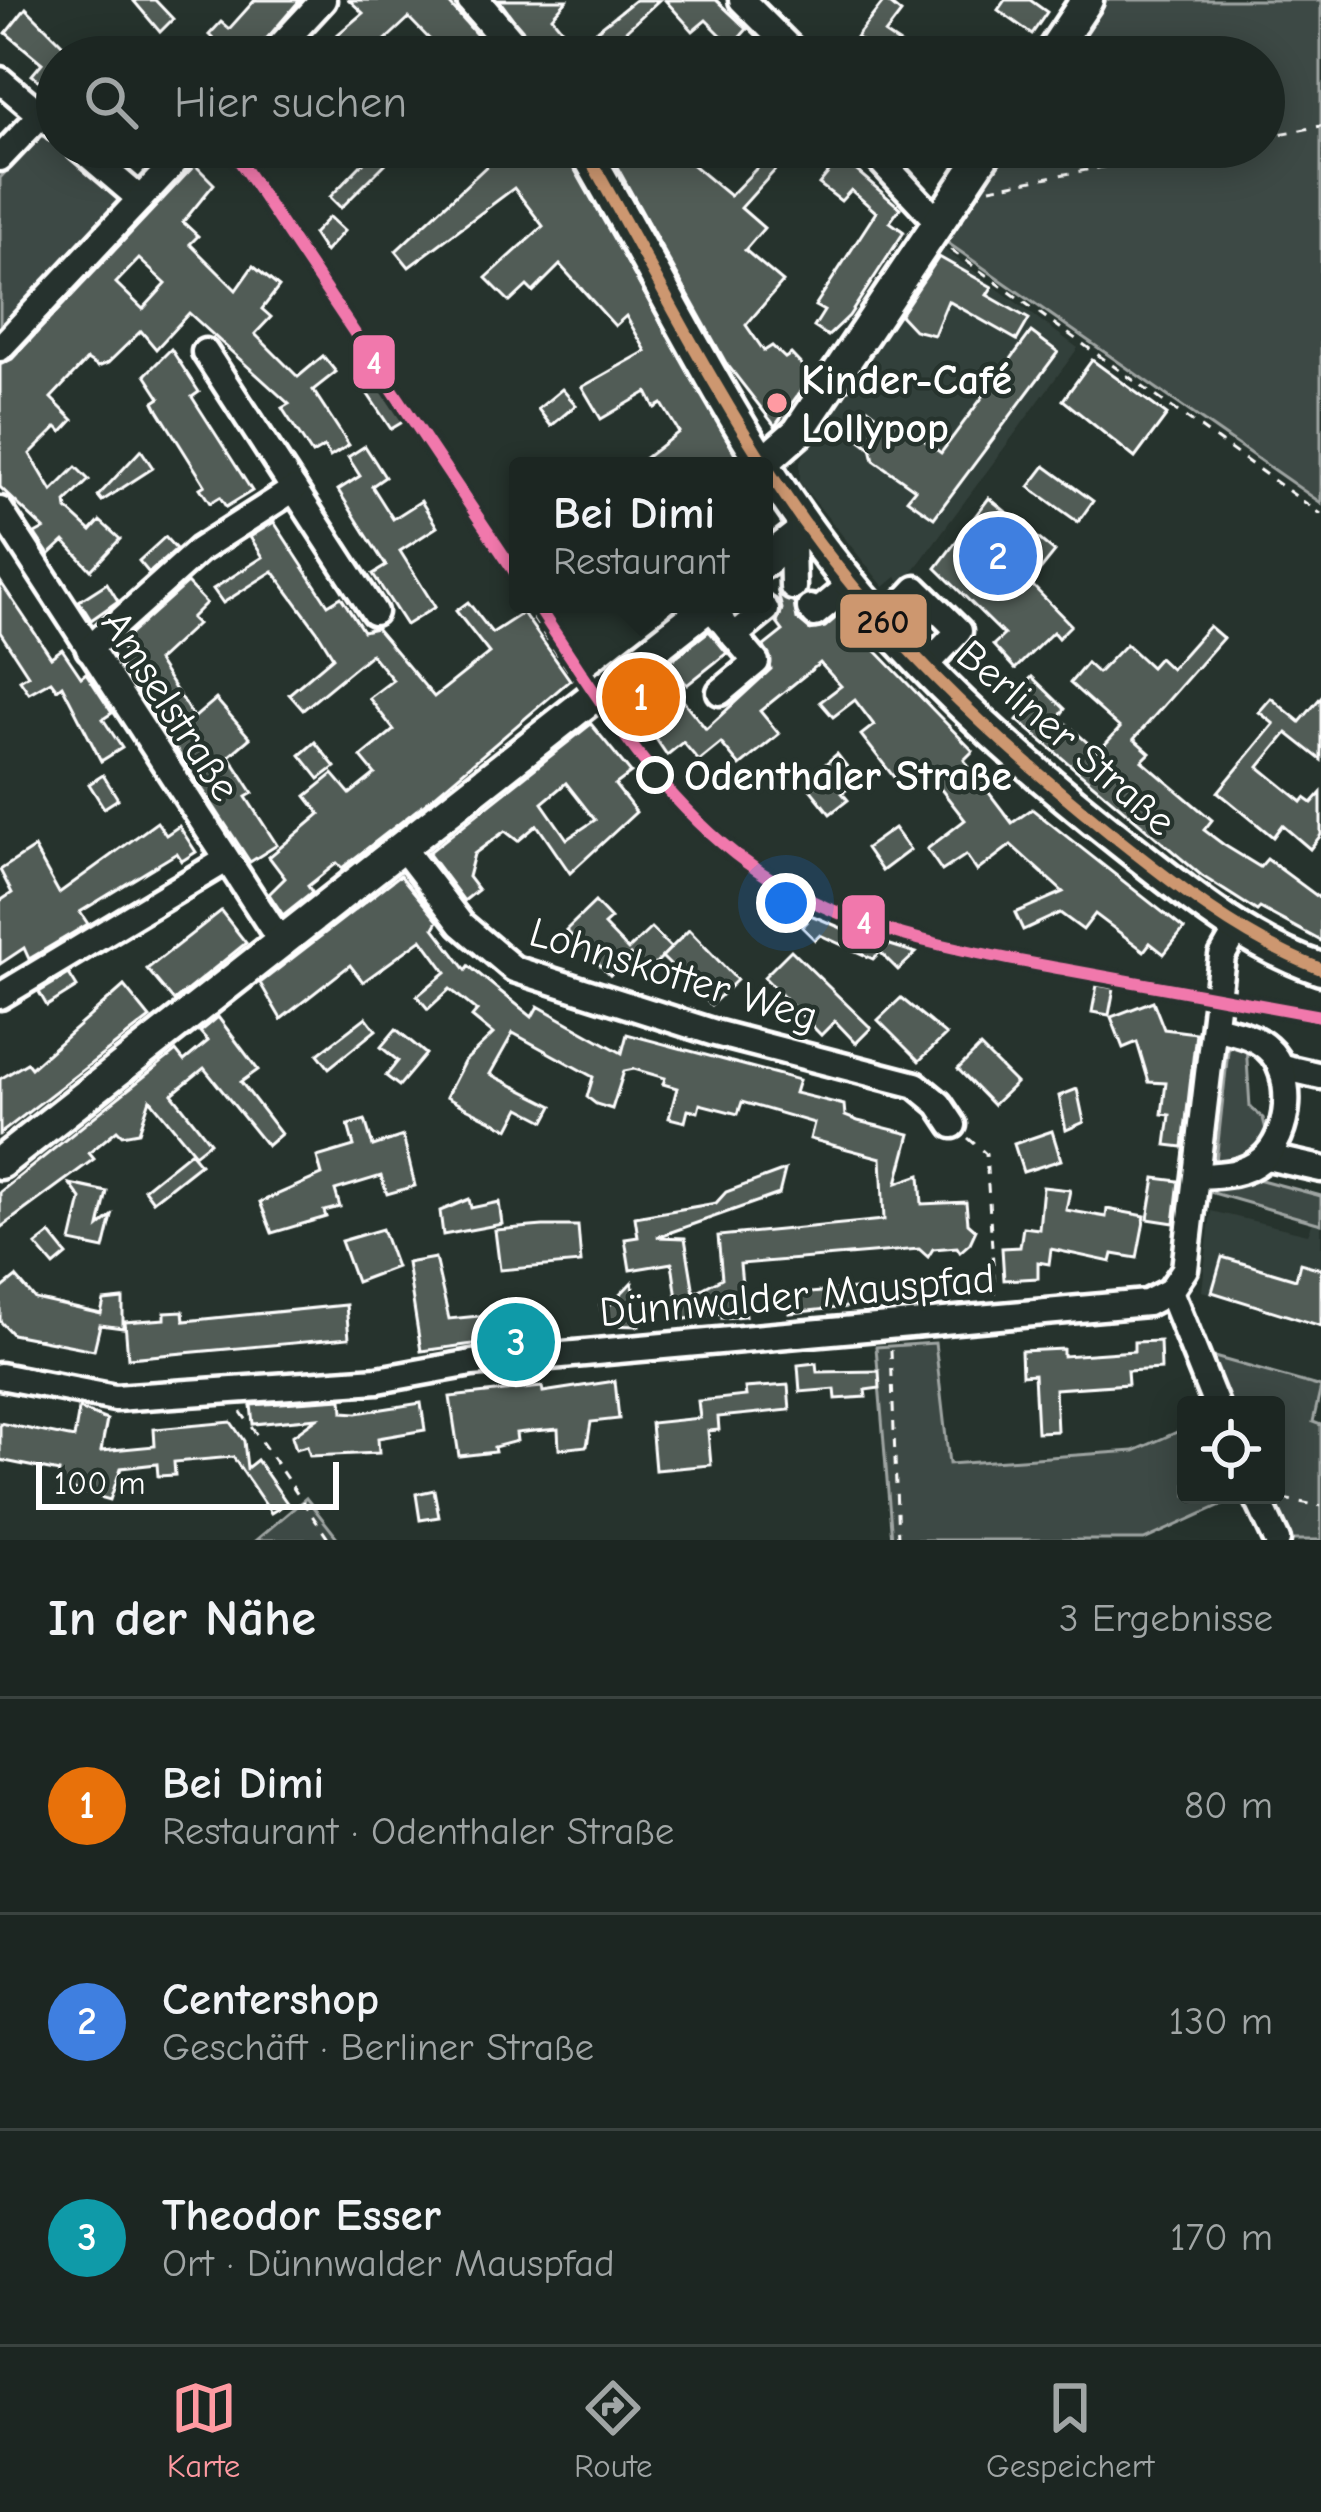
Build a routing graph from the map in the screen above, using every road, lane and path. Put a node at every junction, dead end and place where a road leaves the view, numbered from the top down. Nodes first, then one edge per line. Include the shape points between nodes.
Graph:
1 (323, 0) edge
2 (473, 0) edge
3 (742, 0) edge
4 (1087, 0) edge
5 (290, 36) edge
6 (504, 36) edge
7 (778, 36) edge
8 (1063, 36) edge
9 (0, 80) edge
10 (36, 111) edge
11 (1321, 126) edge
12 (36, 132) edge
13 (1285, 132) edge
14 (0, 158) edge
15 (104, 168) edge
16 (169, 168) edge
17 (595, 168) edge
18 (885, 168) edge
19 (975, 168) edge
20 (1102, 168) edge
21 (964, 185) junction
22 (140, 199) junction
23 (935, 229) junction
24 (0, 348) edge
25 (206, 352) dead end
26 (761, 457) edge
27 (770, 457) edge
28 (773, 480) edge
29 (294, 489) junction
30 (0, 510) edge
31 (1321, 514) edge
32 (800, 534) junction
33 (773, 555) edge
34 (850, 585) junction
35 (790, 598) junction
36 (773, 610) edge
37 (374, 612) dead end
38 (699, 613) edge
39 (717, 613) edge
40 (768, 613) edge
41 (533, 618) dead end
42 (883, 624) junction
43 (734, 636) junction
44 (89, 649) junction
45 (923, 668) junction
46 (600, 692) junction
47 (720, 692) dead end
48 (650, 740) dead end
49 (402, 847) junction
50 (226, 860) junction
51 (1238, 928) junction
52 (281, 941) junction
53 (1321, 969) edge
54 (0, 996) edge
55 (1214, 1027) junction
56 (1282, 1067) junction
57 (1321, 1076) edge
58 (952, 1125) joint
59 (1267, 1157) junction
60 (0, 1163) edge
61 (1321, 1169) edge
62 (1198, 1176) junction
63 (1176, 1302) junction
64 (997, 1316) junction
65 (890, 1324) junction
66 (0, 1376) edge
67 (226, 1391) junction
68 (1212, 1396) edge
69 (1285, 1500) edge
70 (1269, 1504) edge
71 (1321, 1506) edge
72 (329, 1540) edge
73 (898, 1540) edge
74 (1277, 1540) edge

1 - 5 street
2 - 6 main road
3 - 7 street
4 - 8 main road
9 - 10 street
11 - 13 path
12 - 14 street
15 - 22 street
16 - 22 street
17 - 26 main road, Berliner Straße
18 - 23 street
19 - 21 main road
20 - 21 path via 993,189
21 - 23 main road
22 - 24 street
23 - 27 main road via 798,432
23 - 31 path
25 - 29 street
28 - 32 main road, Berliner Straße
29 - 37 street
29 - 44 street via 199,550
30 - 44 street, Amselstraße
32 - 33 main road
32 - 34 main road, Berliner Straße
32 - 35 street
34 - 35 street via 815,614
34 - 42 main road, Berliner Straße
35 - 36 street
38 - 46 main road
39 - 43 street
40 - 43 street
41 - 46 path
42 - 45 main road, Berliner Straße
42 - 45 street via 916,589 959,632
43 - 47 street via 756,662
44 - 50 street, Amselstraße
45 - 51 main road, Berliner Straße via 1088,816
46 - 48 path
46 - 49 main road
49 - 52 main road
49 - 58 street, Lohnskotter Weg via 461,924 514,969 916,1085
50 - 52 street, Amselstraße
50 - 54 street
51 - 53 main road, Berliner Straße
51 - 55 street via 1222,956
52 - 60 main road
55 - 56 street via 1247,1035
55 - 62 street
56 - 57 street
56 - 59 street via 1284,1111
58 - 64 path via 986,1154
59 - 61 street
59 - 62 street via 1247,1170
62 - 63 street
63 - 64 street, Dünnwalder Mauspfad
63 - 68 street
64 - 65 street, Dünnwalder Mauspfad
65 - 67 street, Dünnwalder Mauspfad
65 - 73 path
66 - 67 street, Dünnwalder Mauspfad via 115,1398
67 - 72 path
69 - 71 path
70 - 74 street

